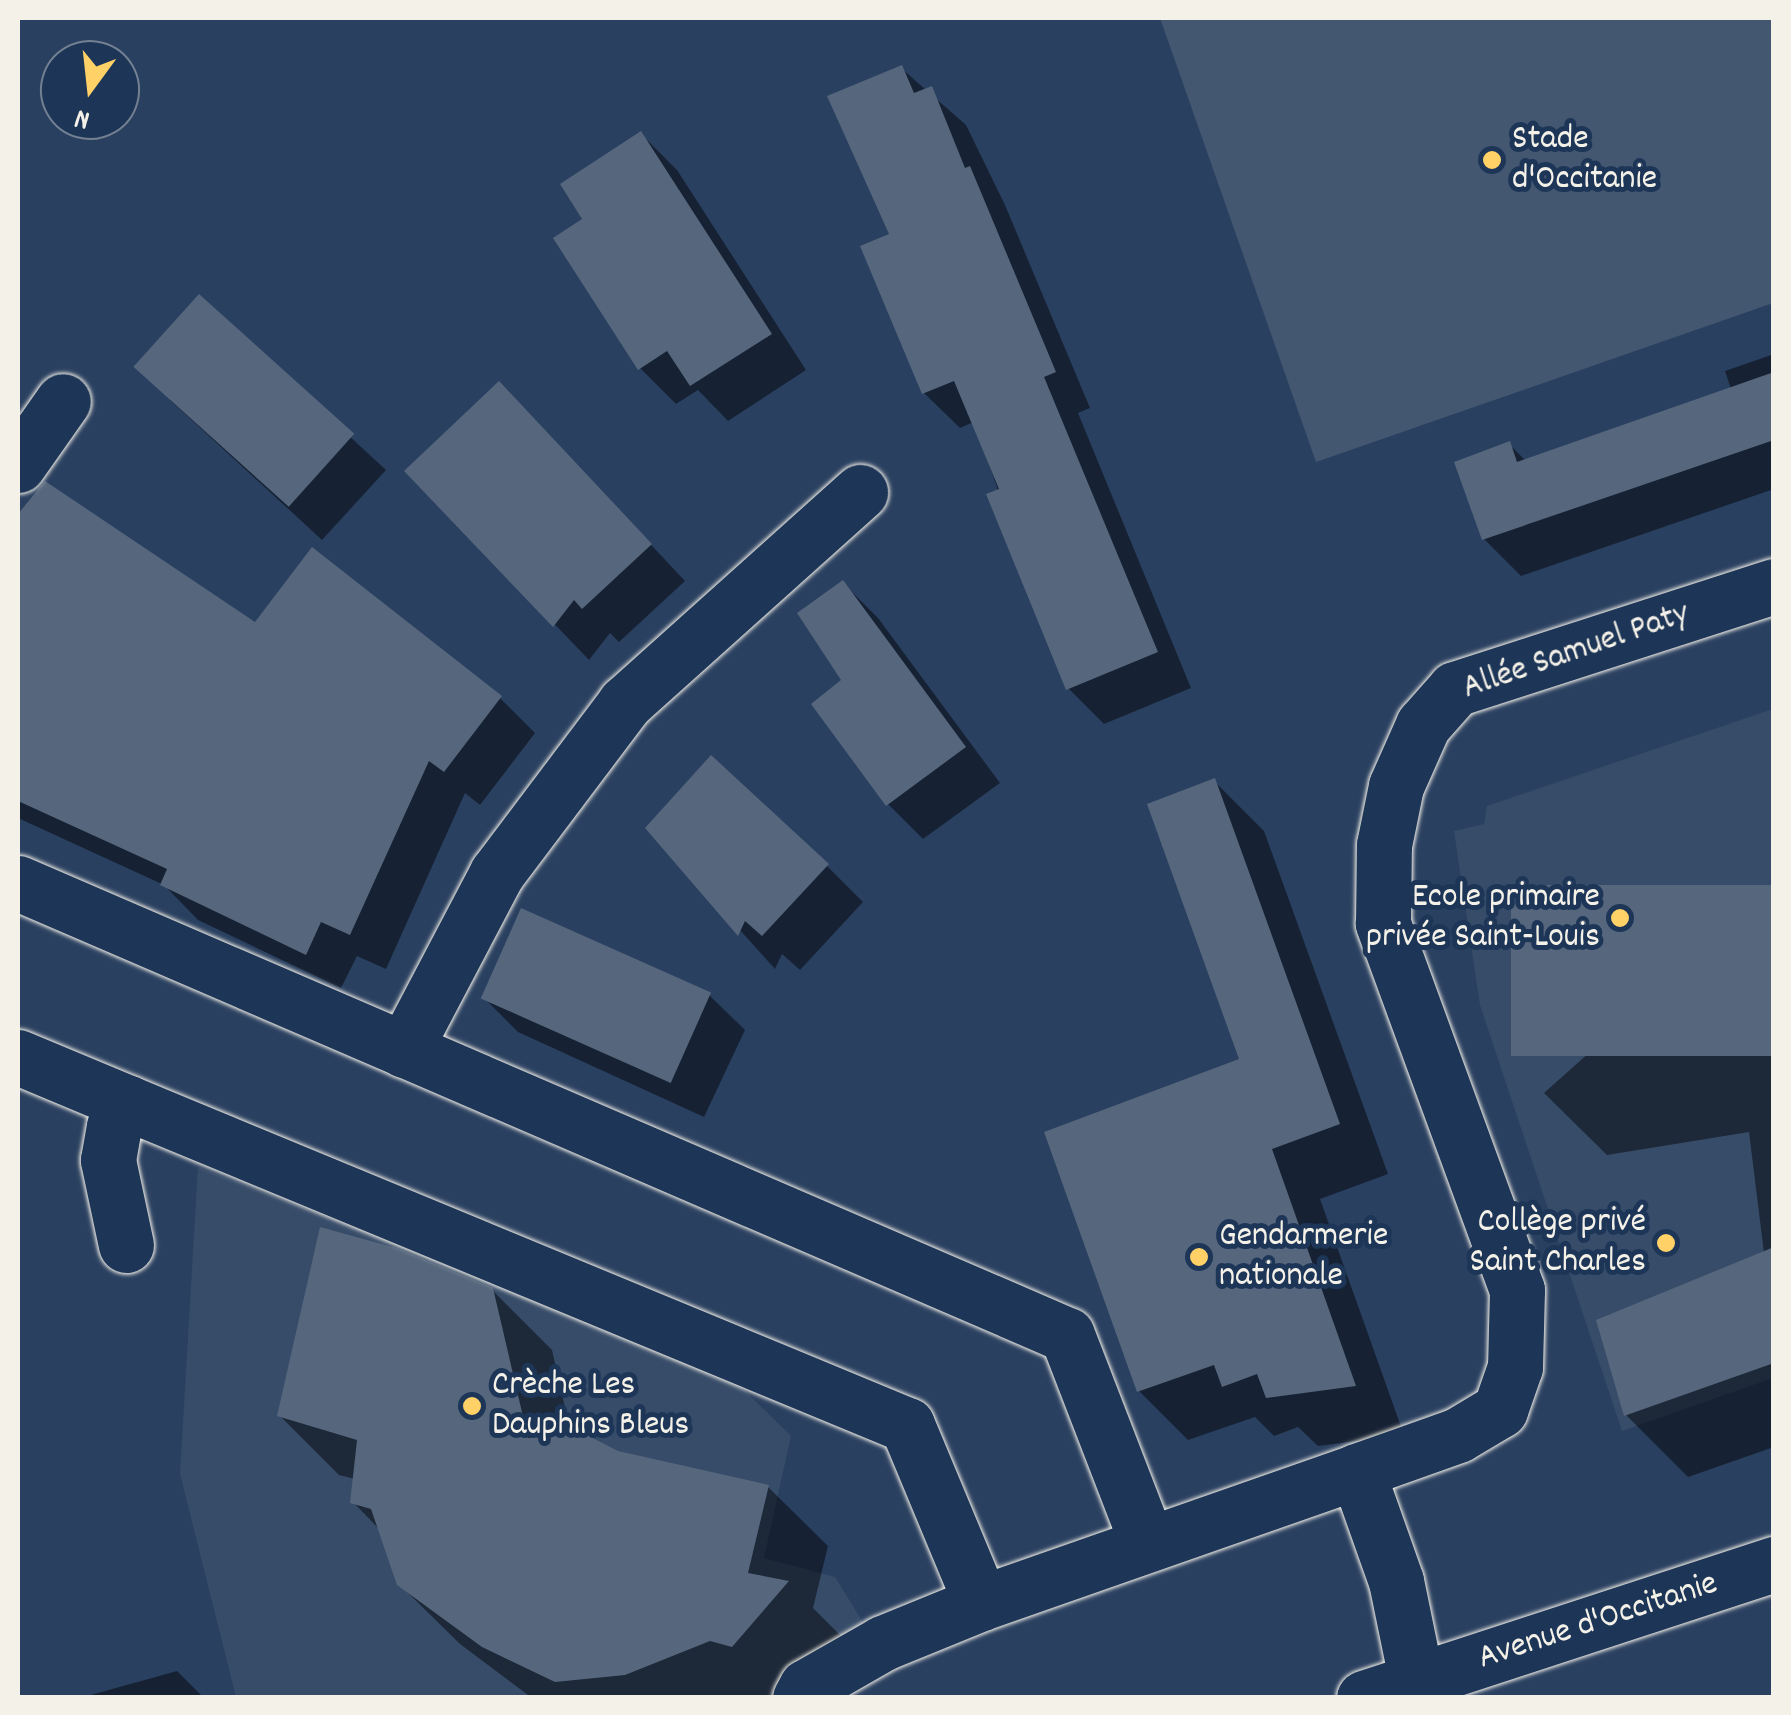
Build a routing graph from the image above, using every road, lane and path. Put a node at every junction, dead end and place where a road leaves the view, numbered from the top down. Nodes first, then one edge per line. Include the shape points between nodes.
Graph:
1 (64, 402) dead end
2 (18, 464) edge
3 (860, 492) dead end
4 (1774, 586) edge
5 (18, 884) edge
6 (404, 1050) junction
7 (18, 1057) edge
8 (128, 1104) junction
9 (126, 1245) dead end
10 (1356, 1471) junction
11 (1147, 1542) junction
12 (1774, 1564) edge
13 (982, 1603) junction
14 (1418, 1690) edge
15 (800, 1698) edge
16 (1364, 1698) edge

1 - 2 street
3 - 6 street via 624,703 497,873
4 - 10 street, Allée Samuel Paty via 1455,689 1422,725 1396,786 1384,845 1383,924 1517,1290 1516,1367 1500,1410 1458,1435
5 - 6 street
6 - 11 street via 1067,1335
7 - 8 street
8 - 9 street via 114,1127 108,1160
8 - 13 street via 907,1425
10 - 11 street, Allée Samuel Paty
10 - 14 street via 1396,1582
11 - 13 street, Allée Samuel Paty
12 - 14 street, Avenue d'Occitanie
13 - 15 street, Allée Samuel Paty via 883,1643 806,1687
14 - 16 street, Avenue d'Occitanie

